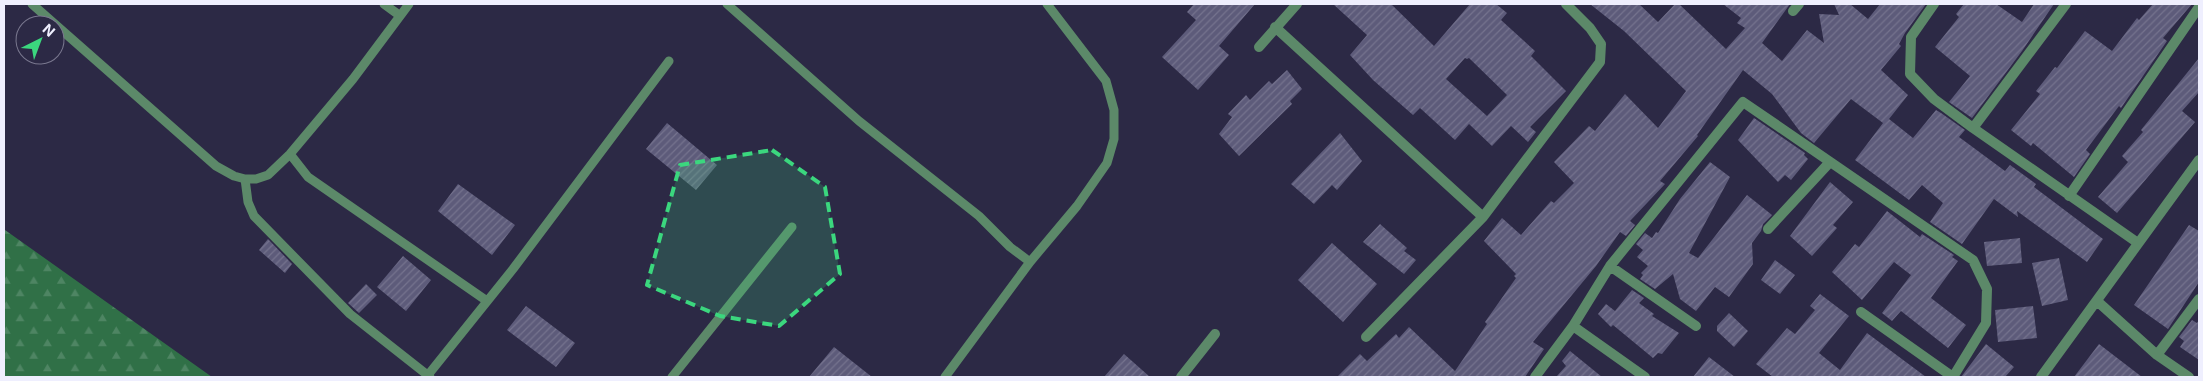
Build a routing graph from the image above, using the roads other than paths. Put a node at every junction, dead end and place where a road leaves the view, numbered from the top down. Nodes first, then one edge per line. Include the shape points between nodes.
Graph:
1 (32, 4) edge
2 (384, 4) edge
3 (409, 4) edge
4 (727, 4) edge
5 (1047, 4) edge
6 (1297, 4) edge
7 (1566, 4) edge
8 (1934, 4) edge
9 (2066, 4) edge
10 (2199, 7) edge
11 (399, 15) junction
12 (1275, 27) junction
13 (1259, 47) dead end
14 (669, 61) dead end
15 (1972, 128) junction
16 (290, 154) junction
17 (2199, 160) edge
18 (1830, 162) junction
19 (246, 179) junction
20 (2069, 196) junction
21 (1483, 217) junction
22 (792, 227) dead end
23 (1768, 229) dead end
24 (2138, 243) junction
25 (1030, 262) junction
26 (1610, 266) junction
27 (2199, 299) edge
28 (487, 301) junction
29 (2097, 301) junction
30 (1861, 312) dead end
31 (1573, 326) junction
32 (1696, 326) dead end
33 (1215, 334) dead end
34 (1366, 337) dead end
35 (2157, 355) junction
36 (429, 376) edge
37 (672, 377) edge
38 (945, 377) edge
39 (1181, 377) edge
40 (1534, 377) edge
41 (1645, 377) edge
42 (1953, 377) edge
43 (2041, 377) edge
44 (2189, 377) edge

1 - 19 lane via 216,166
2 - 11 lane
3 - 11 lane
4 - 25 lane via 859,121 979,216
5 - 25 lane via 1106,81 1114,110 1114,139 1107,163 1077,206
6 - 12 street
7 - 21 street via 1601,44 1600,62
8 - 15 street via 1911,37 1910,74 1934,99
9 - 15 street
10 - 20 street
11 - 16 lane via 353,79
12 - 13 street
12 - 21 street
14 - 28 lane
15 - 20 street
16 - 19 lane via 268,175
16 - 28 lane via 308,177
17 - 24 street
18 - 23 street
18 - 26 street via 1743,102
18 - 42 street via 1974,260 1986,288 1986,323
19 - 36 lane via 248,202 254,216 350,314
20 - 24 street
21 - 34 street
22 - 37 lane
24 - 29 street
25 - 38 lane
26 - 31 street
26 - 32 street
27 - 35 street
28 - 36 lane
29 - 35 street
29 - 43 street
30 - 42 street
31 - 40 street
31 - 41 street
33 - 39 street
35 - 44 street

